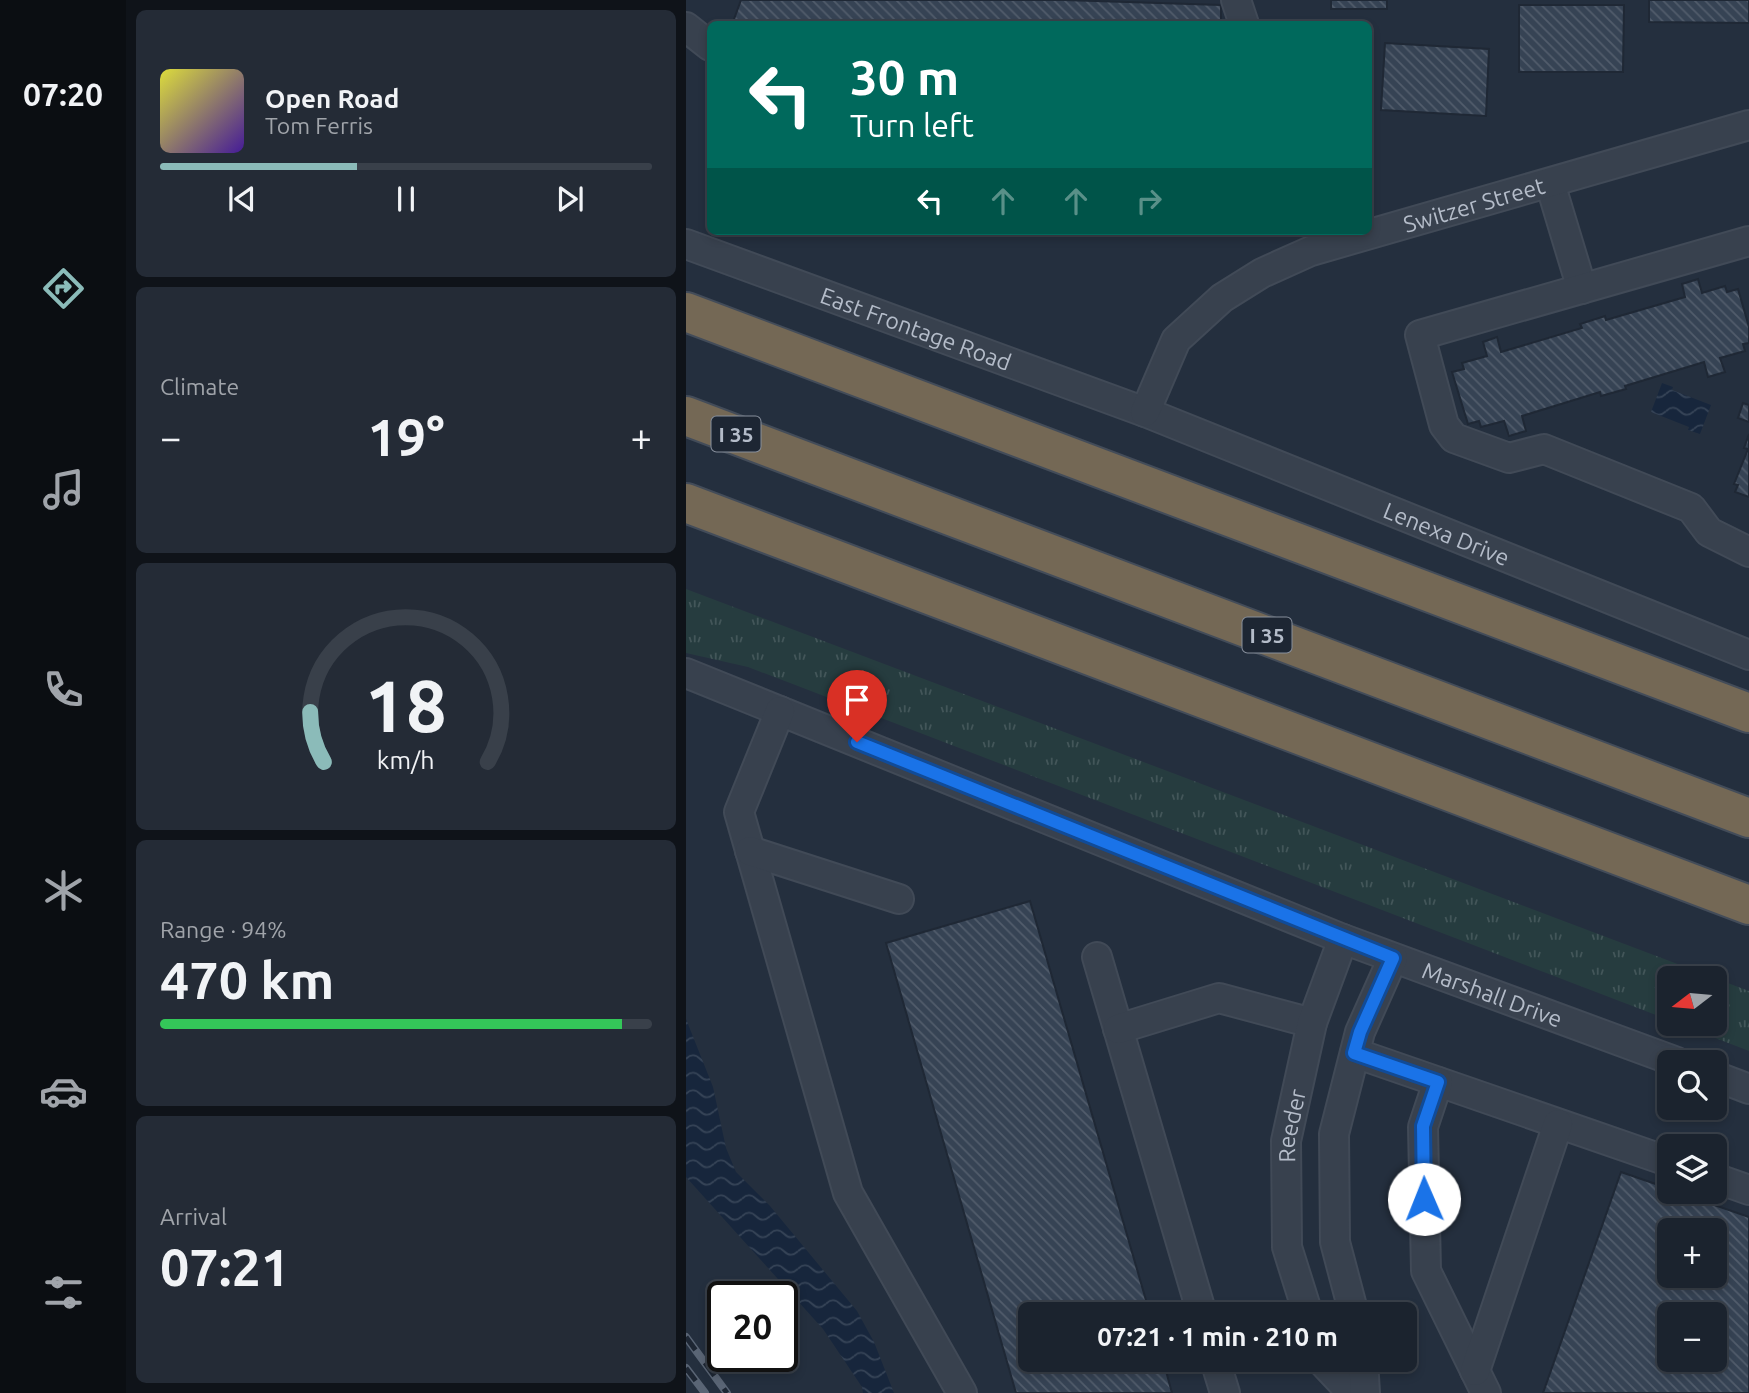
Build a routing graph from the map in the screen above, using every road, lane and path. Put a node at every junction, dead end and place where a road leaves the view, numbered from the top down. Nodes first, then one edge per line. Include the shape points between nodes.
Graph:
1 (1236, 0) edge
2 (1243, 21) edge
3 (686, 27) edge
4 (707, 44) edge
5 (1749, 125) edge
6 (1550, 183) junction
7 (1372, 226) edge
8 (1333, 235) edge
9 (1308, 241) edge
10 (1749, 241) edge
11 (686, 244) edge
12 (1582, 289) junction
13 (686, 312) edge
14 (1144, 412) junction
15 (686, 416) edge
16 (686, 503) edge
17 (1749, 552) edge
18 (1749, 655) edge
19 (686, 673) edge
20 (780, 711) junction
21 (1749, 713) edge
22 (1749, 818) edge
23 (750, 851) junction
24 (898, 899) dead end
25 (1749, 905) edge
26 (1343, 939) junction
27 (1097, 957) dead end
28 (1393, 958) junction
29 (1312, 1023) junction
30 (1118, 1029) junction
31 (1354, 1053) junction
32 (1657, 1055) edge
33 (1727, 1081) edge
34 (1438, 1082) junction
35 (1749, 1089) edge
36 (1558, 1124) junction
37 (1657, 1158) edge
38 (1727, 1182) edge
39 (1749, 1190) edge
40 (1198, 1302) edge
41 (1304, 1302) edge
42 (1351, 1302) edge
43 (1219, 1372) edge
44 (1332, 1372) edge
45 (1364, 1372) edge
46 (1481, 1382) edge
47 (962, 1393) edge
48 (1225, 1393) edge
49 (1352, 1393) edge
50 (1365, 1393) edge

1 - 2 street
3 - 4 street
5 - 6 street, Switzer Street
6 - 7 street, Switzer Street
6 - 12 street
8 - 9 street, Switzer Street
9 - 14 street, Switzer Street via 1222,298 1176,340
10 - 12 street
11 - 14 street, East Frontage Road
12 - 17 street via 1420,335 1444,425 1454,438 1509,458 1544,449 1691,508 1709,532
13 - 21 highway
14 - 18 street, Lenexa Drive
15 - 22 highway, I 35
16 - 25 highway
19 - 20 street, Marshall Drive
20 - 23 street via 738,812
20 - 26 street, Marshall Drive
23 - 24 street
23 - 47 street via 848,1193
26 - 28 street, Marshall Drive
26 - 29 street, Reeder
27 - 30 street
28 - 31 street, Reeder
28 - 32 street, Marshall Drive
29 - 30 street via 1219,998
29 - 41 street, Reeder via 1286,1141 1287,1247
30 - 40 street
31 - 34 street
31 - 42 street, Reeder via 1334,1134 1335,1242
33 - 35 street
34 - 36 street
34 - 46 street via 1423,1126 1426,1271
36 - 37 street
36 - 46 street
38 - 39 street
43 - 48 street
44 - 49 street
45 - 50 street

